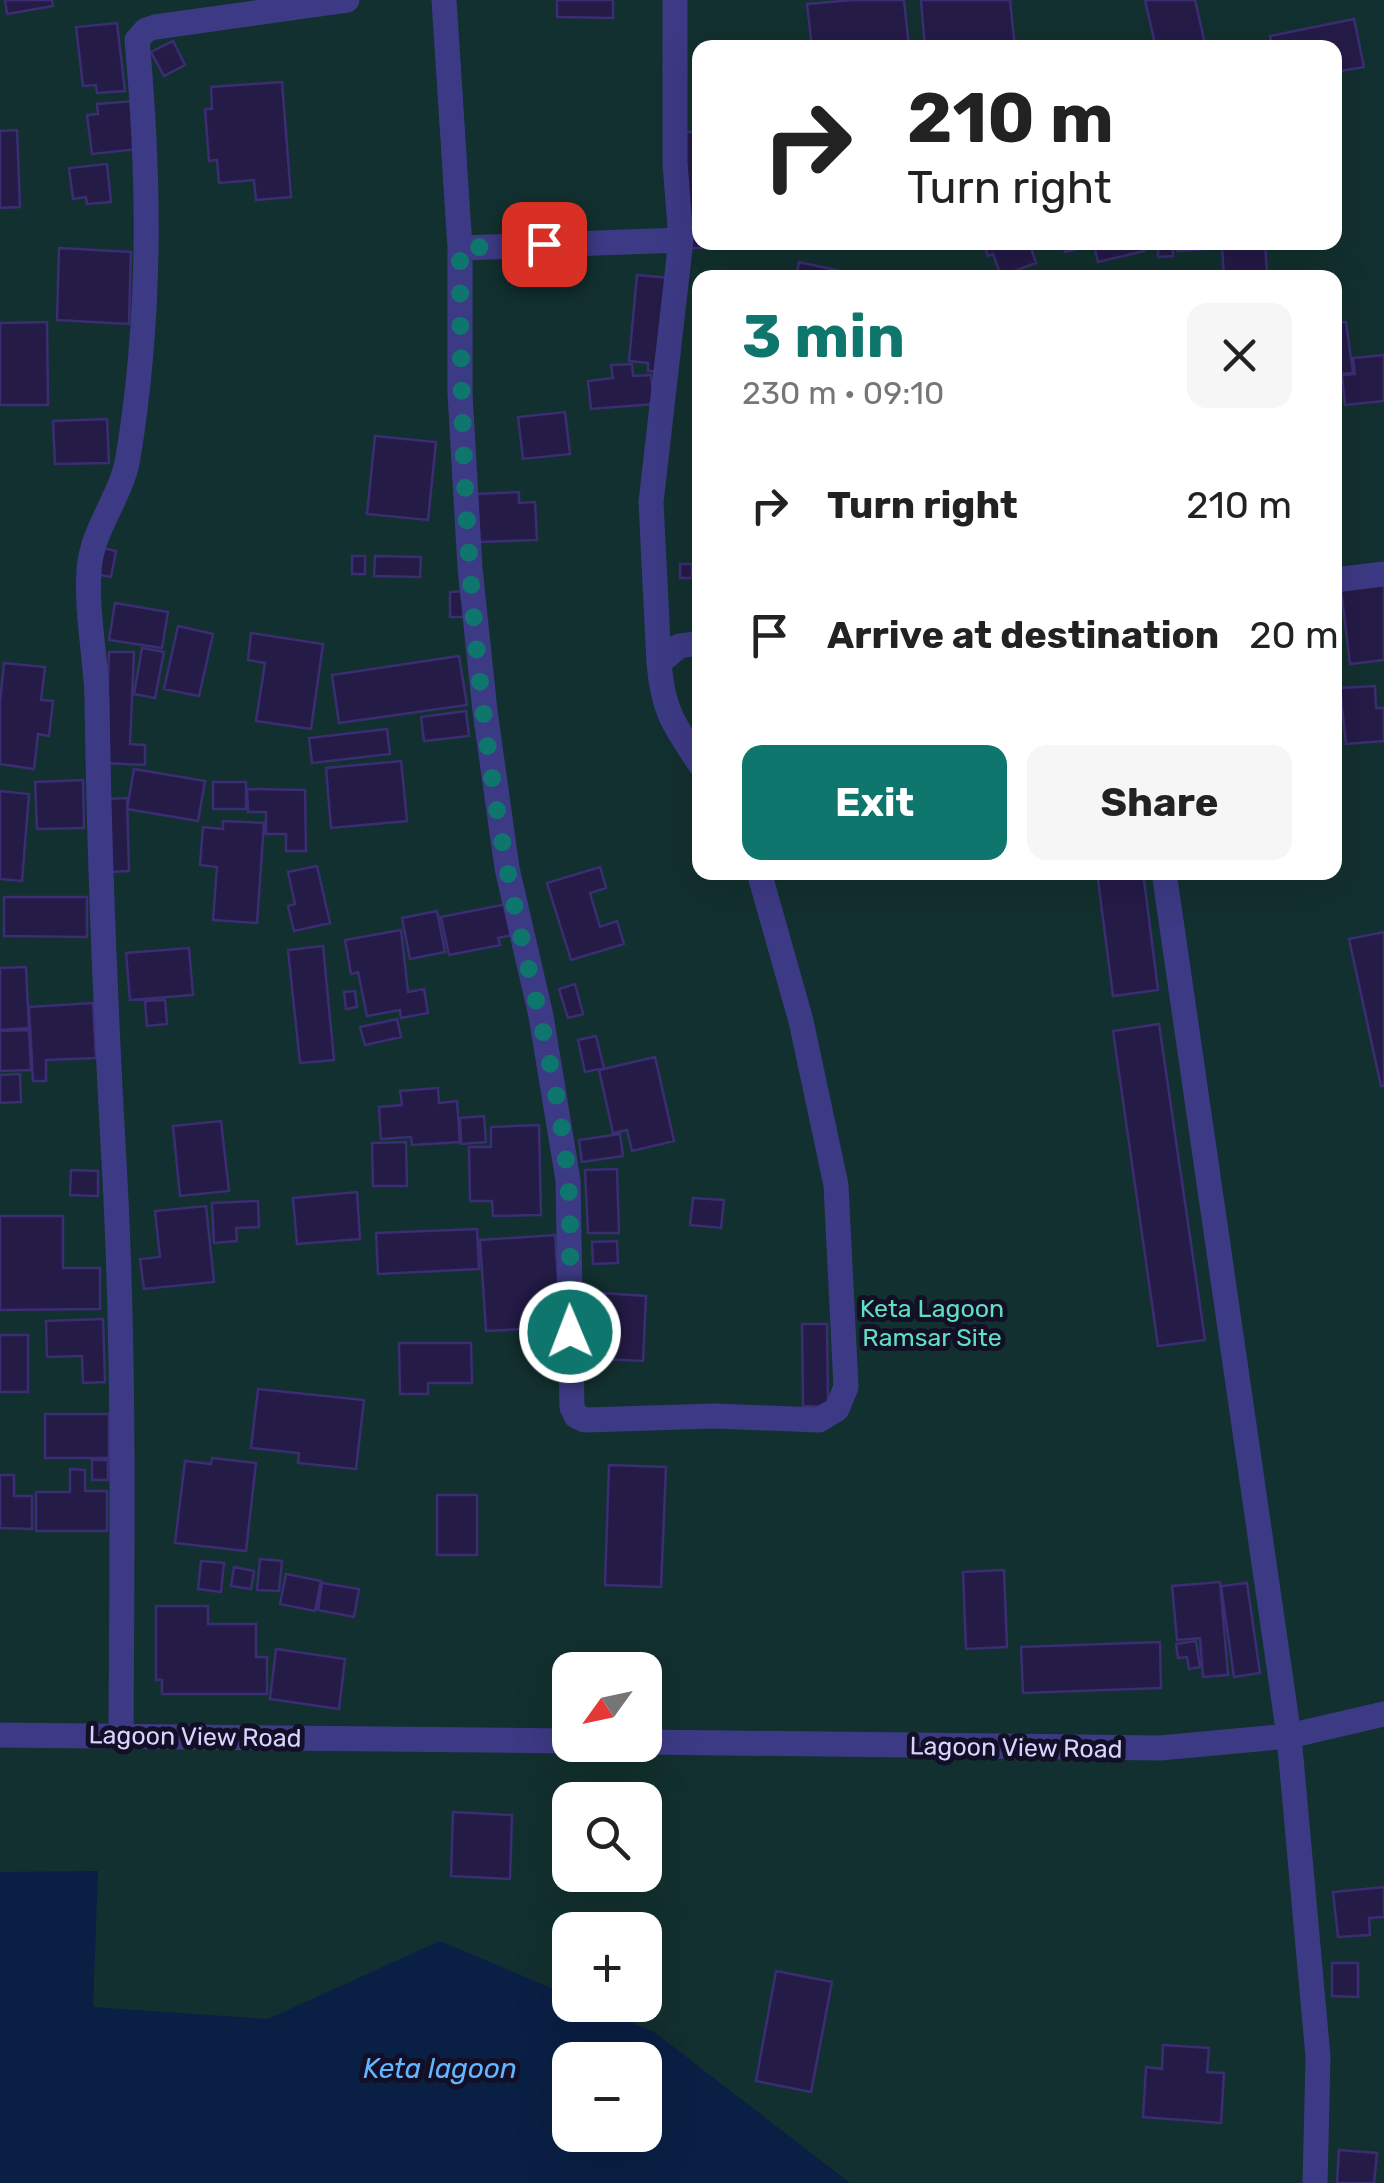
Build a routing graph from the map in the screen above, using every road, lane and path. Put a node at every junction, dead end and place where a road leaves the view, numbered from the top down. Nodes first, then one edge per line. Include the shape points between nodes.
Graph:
1 (347, 0) edge
2 (444, 0) edge
3 (675, 0) edge
4 (681, 240) junction
5 (460, 248) junction
6 (1384, 574) edge
7 (1342, 579) edge
8 (692, 645) edge
9 (659, 663) junction
10 (692, 752) edge
11 (761, 880) edge
12 (1165, 880) edge
13 (1384, 1714) edge
14 (0, 1735) edge
15 (120, 1735) junction
16 (1288, 1736) junction
17 (552, 1741) edge
18 (662, 1742) edge
19 (1315, 2183) edge

1 - 15 street via 155,27 137,40 147,153 147,287 127,463 88,573 114,1148
2 - 5 street
3 - 4 street
4 - 5 street
4 - 9 street via 651,502
5 - 11 street via 460,393 485,710 507,868 568,1180 572,1406 586,1420 819,1420 837,1409 846,1388 836,1186
6 - 7 street
8 - 9 street via 679,646
9 - 10 street via 662,698
12 - 16 street
13 - 16 street, Lagoon View Road
14 - 15 street, Lagoon View Road
15 - 17 street, Lagoon View Road
16 - 18 street, Lagoon View Road via 1160,1748
16 - 19 street via 1318,2057

